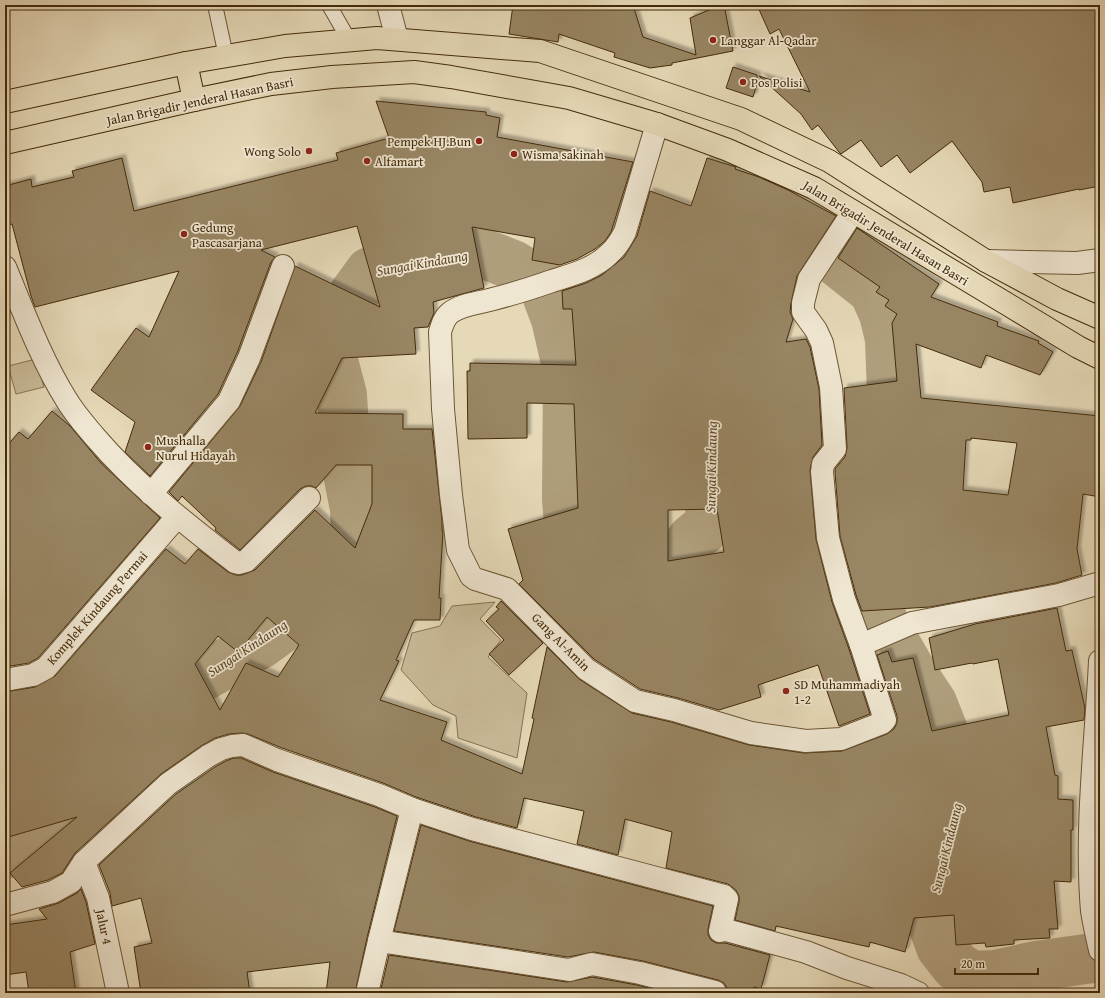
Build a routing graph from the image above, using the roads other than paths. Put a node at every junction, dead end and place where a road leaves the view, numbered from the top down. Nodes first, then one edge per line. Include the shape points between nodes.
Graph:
1 (214, 5) edge
2 (329, 5) edge
3 (388, 5) edge
4 (397, 39) junction
5 (349, 40) junction
6 (226, 56) junction
7 (186, 63) junction
8 (194, 100) junction
9 (5, 102) edge
10 (656, 124) junction
11 (5, 143) edge
12 (853, 212) junction
13 (1100, 260) edge
14 (986, 261) junction
15 (283, 266) dead end
16 (5, 267) edge
17 (1100, 318) edge
18 (1100, 358) edge
19 (151, 494) junction
20 (309, 498) dead end
21 (177, 517) junction
22 (1100, 583) edge
23 (868, 642) junction
24 (1100, 661) edge
25 (5, 680) edge
26 (412, 809) junction
27 (84, 862) junction
28 (5, 905) edge
29 (379, 941) junction
30 (1100, 950) edge
31 (715, 992) dead end
32 (118, 993) edge
33 (367, 993) edge
34 (918, 993) edge

1 - 6 lane
2 - 5 lane
3 - 4 street
4 - 5 highway
4 - 14 highway via 540,51 741,119 829,161
5 - 6 highway via 285,46
6 - 7 highway
7 - 8 highway
7 - 9 highway
8 - 10 highway, Jalan Brigadir Jenderal Hasan Basri via 272,84 414,72 569,98
8 - 11 highway, Jalan Brigadir Jenderal Hasan Basri
10 - 12 highway, Jalan Brigadir Jenderal Hasan Basri via 728,150 814,188
10 - 23 street, Gang Al-Amin via 625,232 609,254 596,264 572,274 512,295 459,308 446,318 440,332 443,409 458,550 471,576 507,589 586,669 635,701 751,733 806,742 841,739 885,720
12 - 18 highway, Jalan Brigadir Jenderal Hasan Basri
12 - 23 street via 809,279 803,312 822,343 831,387 835,449 823,464 822,472 828,538 844,599
13 - 14 street via 1077,263
14 - 17 highway via 1057,299
15 - 19 street via 249,358 229,401
16 - 19 street via 53,377 75,414 110,454
19 - 21 street
20 - 21 street via 246,561 239,563
21 - 25 street, Komplek Kindaung Permai via 46,668 33,675
22 - 23 street via 1059,595 912,624
24 - 30 street via 1090,823 1092,913
26 - 27 street via 276,760 243,745 232,746 208,756 168,784
26 - 29 street
26 - 34 street via 472,829 724,896 727,899 720,931 726,930 806,952
27 - 28 street via 71,882 53,892
27 - 32 street, Jalur 4 via 98,898
29 - 31 street via 569,970 592,964
29 - 33 street

